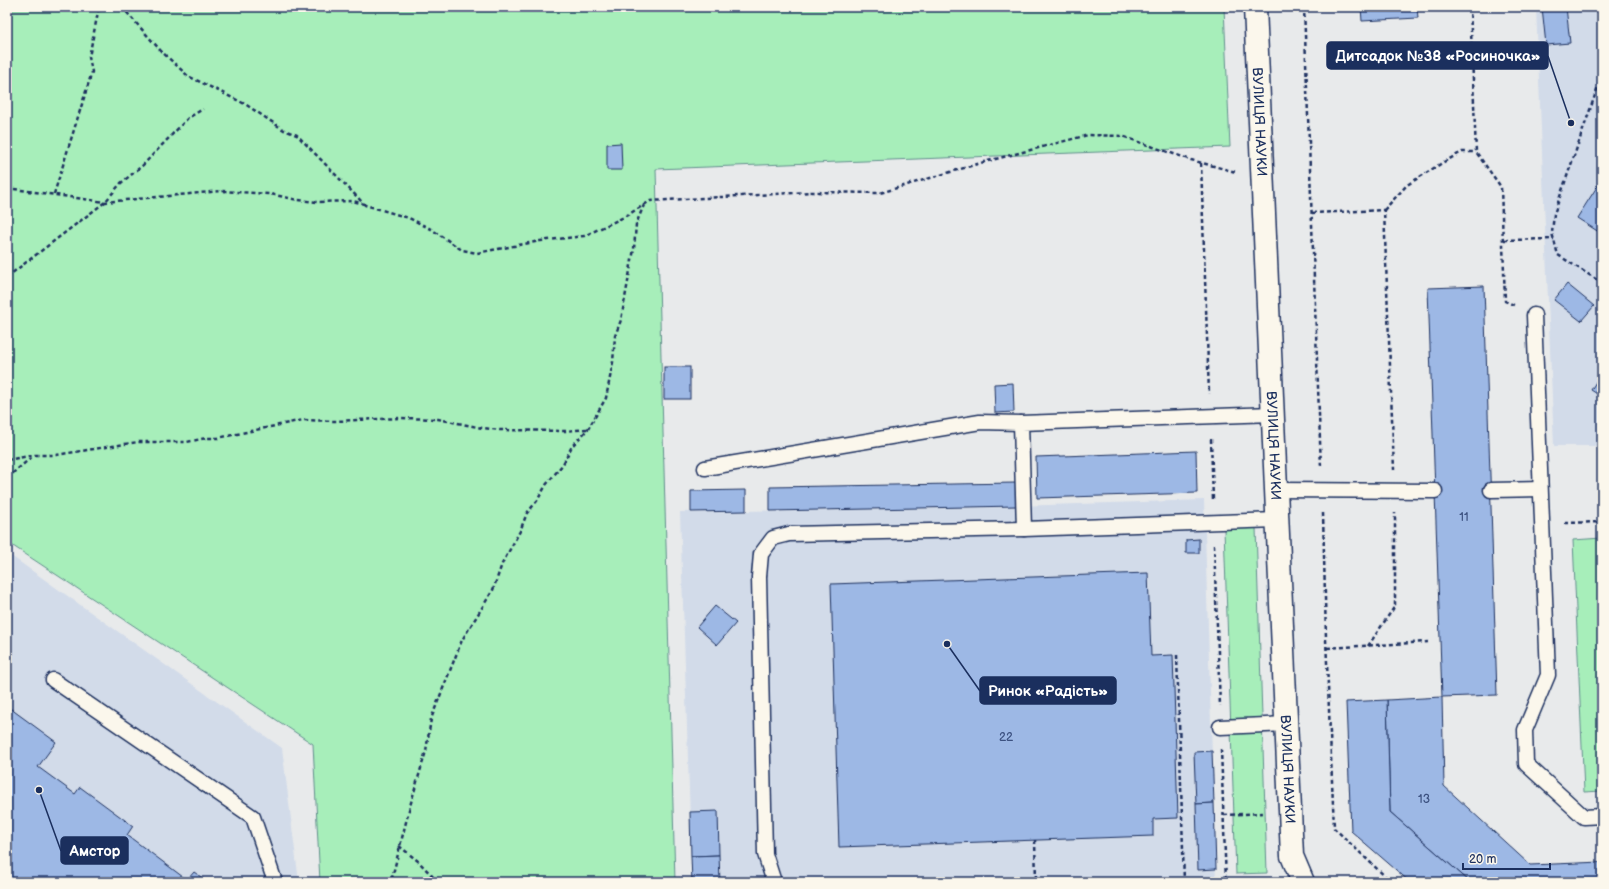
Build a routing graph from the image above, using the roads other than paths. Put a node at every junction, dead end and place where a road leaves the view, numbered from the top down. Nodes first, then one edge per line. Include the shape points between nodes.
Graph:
1 (1255, 7) edge
2 (1534, 314) road end
3 (1273, 414) junction
4 (1020, 423) junction
5 (705, 468) dead end
6 (1540, 489) junction
7 (1276, 490) junction
8 (1491, 490) dead end
9 (1435, 491) dead end
10 (1278, 520) junction
11 (1024, 529) junction
12 (53, 680) dead end
13 (1286, 724) junction
14 (1220, 726) dead end
15 (1602, 816) edge
16 (275, 882) edge
17 (774, 882) edge
18 (1303, 882) edge

1 - 3 street, ВУЛИЦЯ НАУКИ
2 - 6 lane
3 - 4 lane
3 - 7 street, ВУЛИЦЯ НАУКИ
4 - 5 lane via 980,422
4 - 11 lane
6 - 8 lane
6 - 15 lane via 1548,675 1525,730 1526,764 1584,817
7 - 9 lane
7 - 10 street, ВУЛИЦЯ НАУКИ
10 - 11 lane
10 - 13 street, ВУЛИЦЯ НАУКИ
11 - 17 lane via 789,534 773,538 761,554 759,577 766,854
12 - 16 lane via 254,817
13 - 14 lane
13 - 18 street, ВУЛИЦЯ НАУКИ via 1292,856

